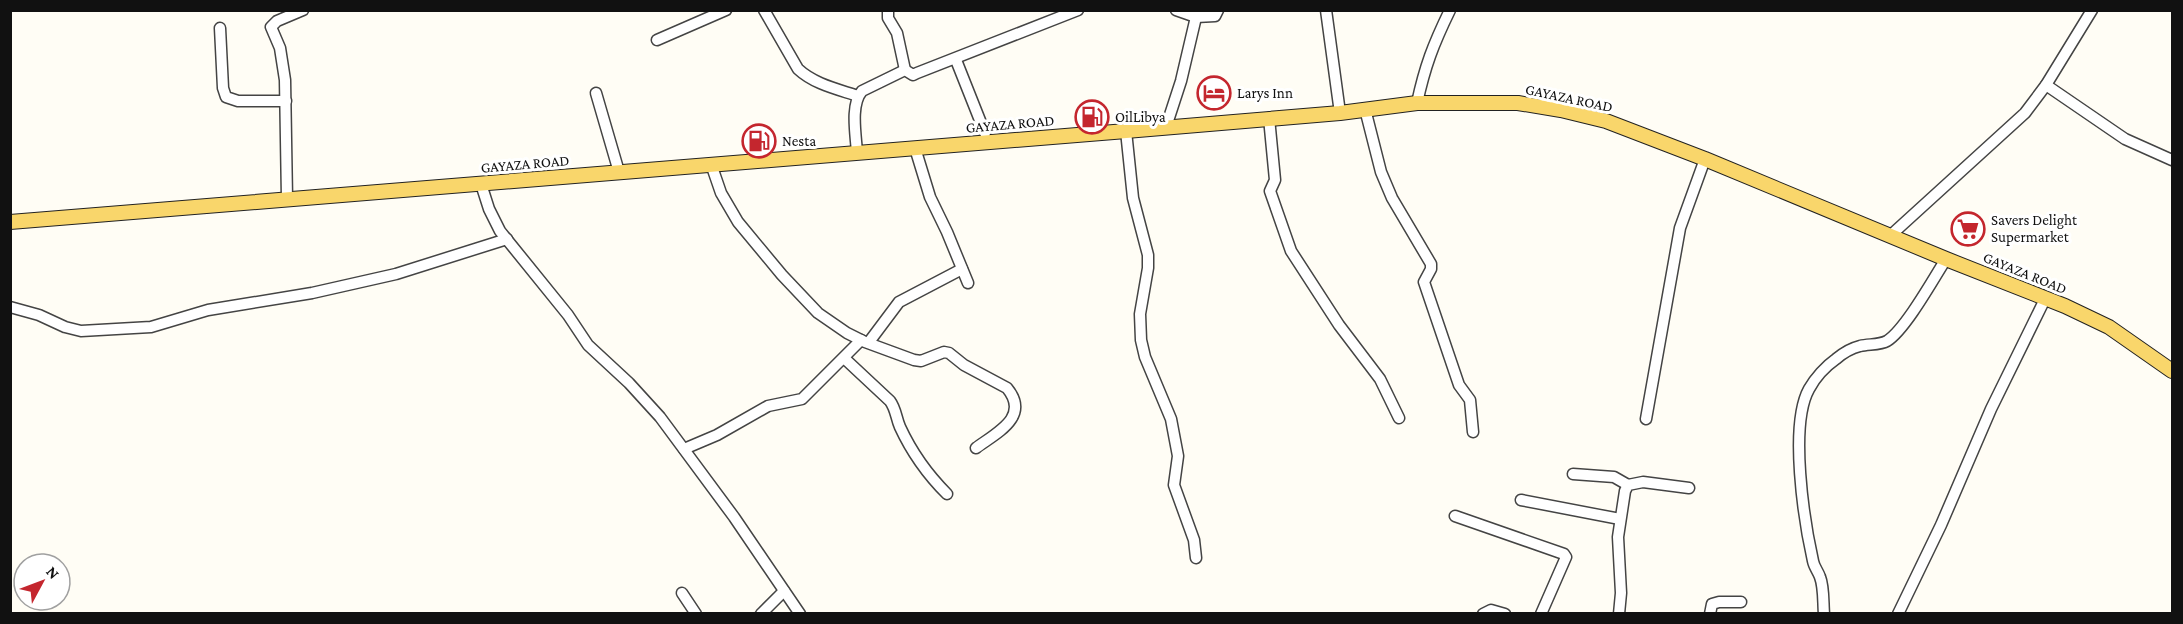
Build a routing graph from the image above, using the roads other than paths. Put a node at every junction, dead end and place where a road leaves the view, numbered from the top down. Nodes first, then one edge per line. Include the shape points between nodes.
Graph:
1 (303, 10) edge
2 (726, 10) edge
3 (764, 10) edge
4 (888, 10) edge
5 (1078, 10) edge
6 (1176, 10) edge
7 (1218, 10) edge
8 (1326, 10) edge
9 (1450, 10) edge
10 (2092, 10) edge
11 (1196, 17) junction
12 (220, 28) dead end
13 (657, 40) dead end
14 (956, 60) junction
15 (905, 70) junction
16 (2046, 85) junction
17 (596, 93) dead end
18 (858, 96) junction
19 (286, 101) junction
20 (1417, 103) junction
21 (1365, 110) junction
22 (1340, 113) junction
23 (1269, 118) junction
24 (1166, 127) junction
25 (1126, 131) junction
26 (985, 133) dead end
27 (915, 148) junction
28 (857, 153) junction
29 (1705, 159) junction
30 (2172, 160) edge
31 (711, 164) junction
32 (619, 172) junction
33 (481, 184) junction
34 (287, 199) junction
35 (10, 222) edge
36 (1891, 235) junction
37 (507, 239) junction
38 (1946, 259) junction
39 (962, 268) junction
40 (968, 283) dead end
41 (2045, 299) junction
42 (10, 308) edge
43 (865, 341) junction
44 (844, 358) junction
45 (2172, 371) edge
46 (1399, 418) dead end
47 (1646, 419) dead end
48 (1473, 432) dead end
49 (976, 448) dead end
50 (684, 449) junction
51 (1574, 474) dead end
52 (1628, 485) junction
53 (1689, 488) dead end
54 (947, 494) dead end
55 (1521, 500) dead end
56 (1455, 516) dead end
57 (1620, 519) junction
58 (1196, 558) dead end
59 (784, 591) junction
60 (682, 593) dead end
61 (1741, 602) dead end
62 (696, 614) edge
63 (761, 614) edge
64 (800, 614) edge
65 (1483, 614) edge
66 (1505, 614) edge
67 (1541, 614) edge
68 (1619, 614) edge
69 (1710, 614) edge
70 (1824, 614) edge
71 (1898, 614) edge

1 - 19 street via 271,27 279,48
2 - 13 street
3 - 18 street via 803,74
4 - 15 street
5 - 14 street
6 - 11 street
7 - 11 street via 1213,16
8 - 22 street
9 - 20 street via 1425,66
10 - 16 street
11 - 24 street via 1182,81
12 - 19 street via 226,97 238,101
14 - 15 street via 913,75
14 - 26 street
15 - 18 street
16 - 30 street via 2125,139
16 - 36 street via 2025,112
17 - 32 street
18 - 28 street
19 - 34 street
20 - 21 main road, GAYAZA ROAD
20 - 29 main road, GAYAZA ROAD via 1518,103 1561,110 1606,121
21 - 22 main road, GAYAZA ROAD
21 - 48 street via 1392,198 1431,264 1424,282 1459,385 1470,400
22 - 23 main road, GAYAZA ROAD
23 - 24 main road, GAYAZA ROAD
23 - 46 street via 1275,180 1270,191 1291,251 1339,325 1380,378
24 - 25 main road, GAYAZA ROAD
25 - 27 main road, GAYAZA ROAD
25 - 58 street via 1132,198 1148,255 1140,314 1141,340 1172,418 1178,456 1174,485 1194,540
27 - 28 main road, GAYAZA ROAD
27 - 39 street via 930,197
28 - 31 main road, GAYAZA ROAD
29 - 36 main road, GAYAZA ROAD
29 - 47 street via 1680,228
31 - 32 main road, GAYAZA ROAD
31 - 43 street via 734,215 782,275 818,313
32 - 33 main road, GAYAZA ROAD
33 - 34 main road, GAYAZA ROAD
33 - 37 street via 494,220
34 - 35 main road, GAYAZA ROAD
36 - 38 main road, GAYAZA ROAD
37 - 42 street via 396,274 208,310 151,327 81,331
37 - 50 street via 588,345 646,401
38 - 41 main road, GAYAZA ROAD
38 - 70 street via 1908,318 1890,338 1851,349 1837,358 1806,396 1799,456 1809,540 1821,578
39 - 40 street
39 - 43 street via 899,302
41 - 45 main road, GAYAZA ROAD via 2109,327
41 - 71 street
43 - 44 street
43 - 49 street via 914,360 949,353 1007,388 1015,408 1014,417
44 - 50 street via 802,399 768,406
44 - 54 street via 890,401 920,464
50 - 59 street
51 - 52 street via 1614,477
52 - 53 street via 1643,482
52 - 57 street
55 - 57 street
56 - 67 street via 1565,555
57 - 68 street
59 - 63 street
59 - 64 street
60 - 62 street
61 - 69 street via 1712,604
65 - 66 street via 1491,610

